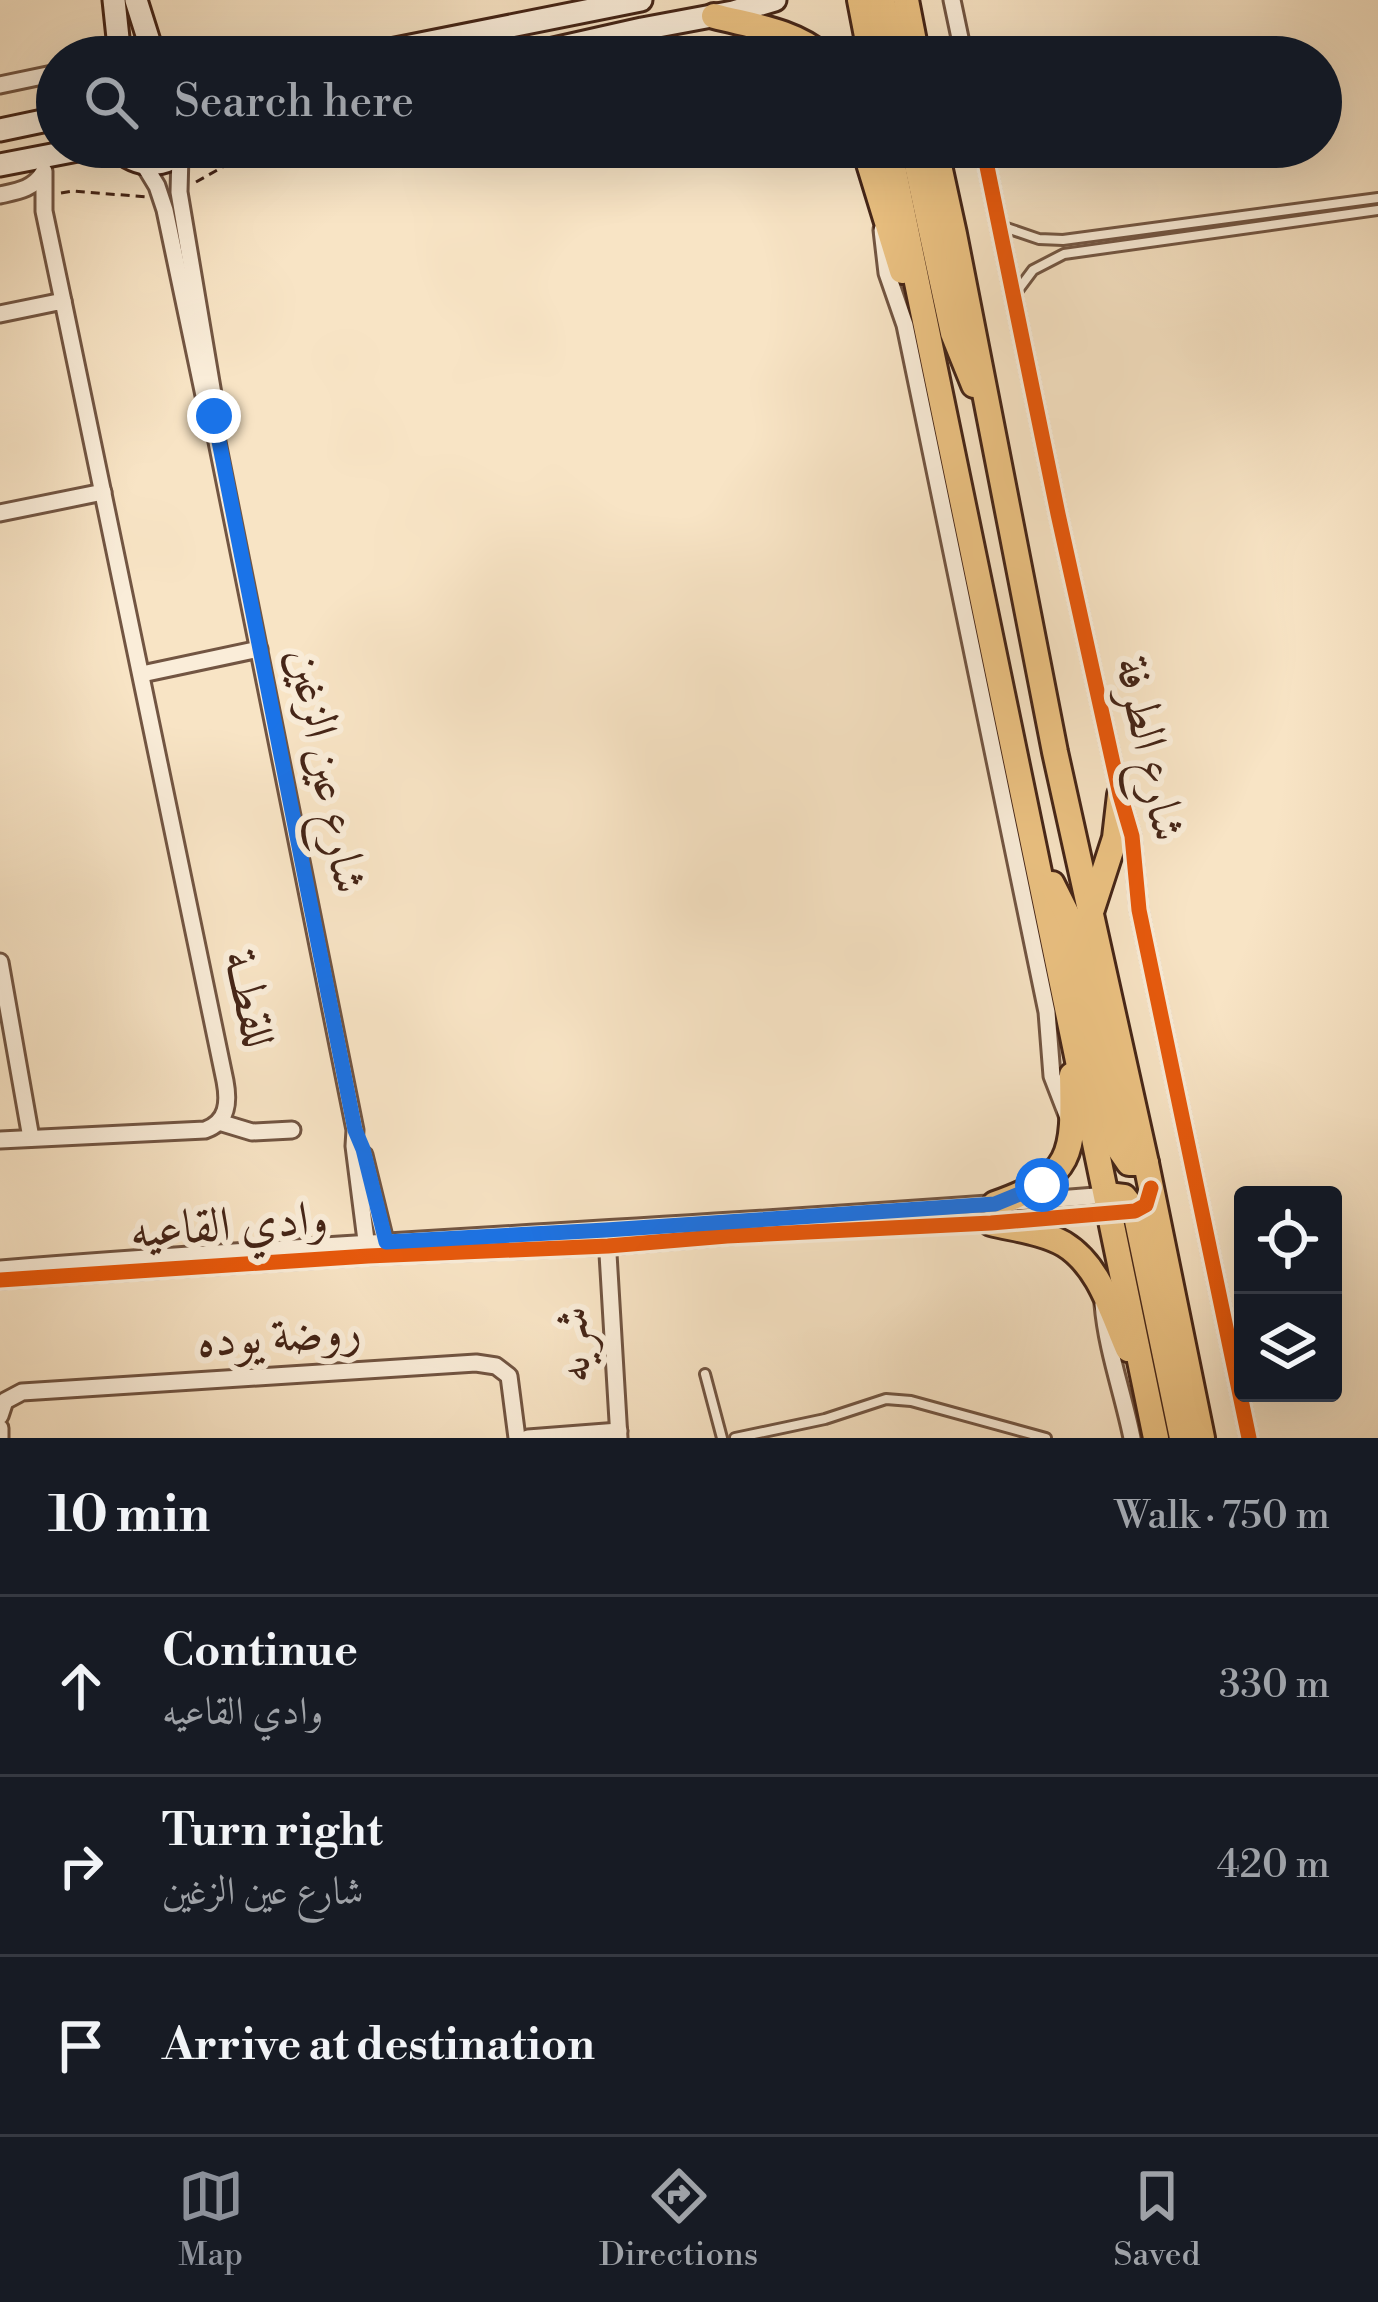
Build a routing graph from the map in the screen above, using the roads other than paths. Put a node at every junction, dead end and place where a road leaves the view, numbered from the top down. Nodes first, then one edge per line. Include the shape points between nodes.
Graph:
1 (114, 0) edge
2 (136, 0) edge
3 (641, 0) edge
4 (775, 0) edge
5 (860, 0) edge
6 (882, 0) edge
7 (906, 0) edge
8 (952, 0) edge
9 (714, 16) junction
10 (118, 36) edge
11 (147, 36) edge
12 (460, 36) edge
13 (608, 36) edge
14 (789, 36) edge
15 (867, 36) edge
16 (890, 36) edge
17 (912, 36) edge
18 (960, 36) edge
19 (36, 77) edge
20 (0, 85) edge
21 (36, 122) edge
22 (0, 130) edge
23 (36, 164) edge
24 (0, 165) edge
25 (45, 168) edge
26 (48, 168) edge
27 (146, 168) edge
28 (182, 168) edge
29 (870, 168) edge
30 (894, 168) edge
31 (918, 168) edge
32 (939, 168) edge
33 (988, 168) edge
34 (26, 189) junction
35 (0, 195) edge
36 (1378, 197) edge
37 (44, 203) junction
38 (1378, 210) edge
39 (883, 215) junction
40 (1000, 225) junction
41 (1013, 298) junction
42 (63, 301) junction
43 (0, 314) edge
44 (928, 334) junction
45 (990, 414) junction
46 (214, 427) junction
47 (103, 492) junction
48 (0, 513) edge
49 (259, 649) junction
50 (142, 674) junction
51 (1120, 795) junction
52 (1037, 856) junction
53 (1092, 911) junction
54 (0, 962) edge
55 (1067, 1007) junction
56 (219, 1122) junction
57 (1072, 1125) junction
58 (292, 1130) dead end
59 (355, 1130) junction
60 (31, 1138) junction
61 (0, 1139) edge
62 (1149, 1176) junction
63 (1117, 1206) junction
64 (993, 1213) junction
65 (607, 1238) junction
66 (387, 1248) junction
67 (367, 1249) junction
68 (0, 1269) edge
69 (0, 1280) edge
70 (1102, 1289) junction
71 (705, 1374) dead end
72 (1148, 1396) junction
73 (0, 1416) edge
74 (0, 1428) edge
75 (619, 1434) edge
76 (1, 1438) edge
77 (517, 1438) edge
78 (528, 1438) edge
79 (722, 1438) edge
80 (735, 1438) edge
81 (1046, 1438) edge
82 (1132, 1438) edge
83 (1156, 1438) edge
84 (1182, 1438) edge
85 (1202, 1438) edge
86 (1249, 1438) edge

1 - 10 street
2 - 11 street
3 - 12 street
4 - 9 street
5 - 15 main road
6 - 16 main road
7 - 17 main road
8 - 18 street
9 - 13 street
9 - 14 main road
19 - 20 street
21 - 22 street
23 - 24 street
25 - 34 street
26 - 37 street, للقطــة
27 - 46 street, شارع عين الزغين via 160,195
28 - 46 street, شارع عين الزغين
29 - 39 main road
30 - 44 main road
31 - 45 main road via 952,333
32 - 45 main road, شارع الطرفة
33 - 40 street, شارع الطرفة
34 - 35 street
34 - 37 street, للقطــة
36 - 40 lane via 1063,240
37 - 42 street, للقطــة
38 - 41 lane via 1058,255 1033,269
39 - 44 main road
39 - 57 street via 887,272 1047,1012 1052,1076
40 - 41 street, شارع الطرفة
41 - 51 street, شارع الطرفة
42 - 43 street
42 - 47 street, للقطــة
44 - 52 main road
45 - 53 main road, شارع الطرفة
46 - 49 street, شارع عين الزغين
47 - 48 street
47 - 50 street, للقطــة
49 - 50 street
49 - 59 street, شارع عين الزغين
50 - 56 street, للقطــة via 225,1081
51 - 53 main road
51 - 86 street, شارع الطرفة
52 - 55 main road
52 - 62 main road via 1074,932 1120,1150
53 - 62 main road, شارع الطرفة
54 - 60 street
55 - 57 main road
55 - 63 main road
56 - 58 street via 251,1132
56 - 60 street, للقطــة via 205,1130
57 - 64 main road via 1052,1176
59 - 66 street, شارع عين الزغين
59 - 67 street, شارع عين الزغين
60 - 61 street, للقطــة
62 - 63 street via 1146,1205
62 - 85 main road, شارع الطرفة
63 - 64 street, وادي القاعيه
63 - 72 main road
63 - 84 main road
64 - 65 street, وادي القاعيه
64 - 70 main road via 1063,1243
65 - 66 street, وادي القاعيه
65 - 75 street, شريه
66 - 67 street, وادي القاعيه
67 - 68 street, وادي القاعيه
67 - 69 street, وادي القاعيه
70 - 72 main road
70 - 82 street via 1109,1355
71 - 79 lane
72 - 83 main road
73 - 77 street, روضة يوده via 9,1397 22,1393 476,1363 509,1376
74 - 76 street
75 - 78 street
80 - 81 lane via 899,1399

